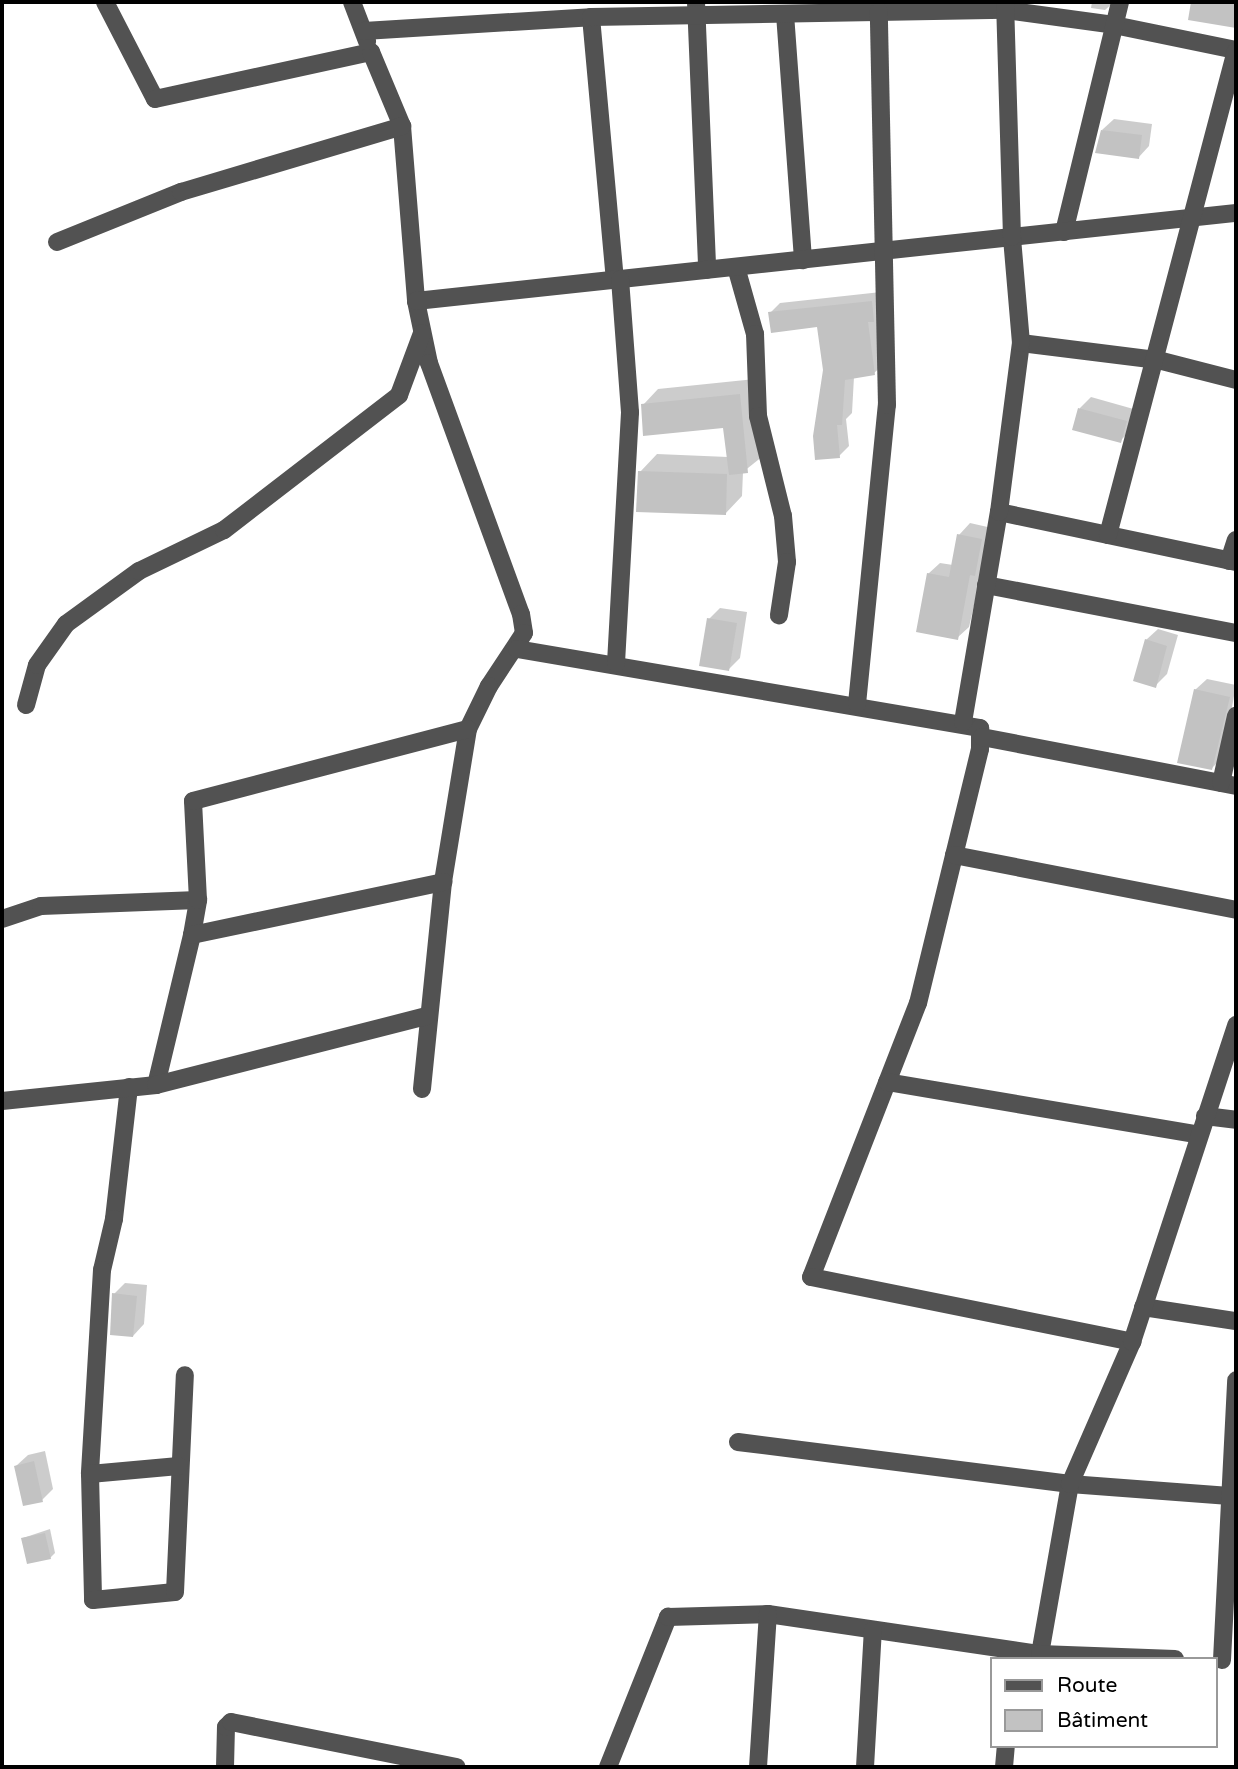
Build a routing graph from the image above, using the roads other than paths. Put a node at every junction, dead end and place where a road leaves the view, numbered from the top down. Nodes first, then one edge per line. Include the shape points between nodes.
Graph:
1 (105, 2) edge
2 (352, 2) edge
3 (1120, 2) edge
4 (1005, 6) edge
5 (696, 9) edge
6 (878, 12) junction
7 (785, 14) junction
8 (591, 17) junction
9 (1114, 24) junction
10 (364, 32) junction
11 (1236, 51) edge
12 (371, 52) junction
13 (402, 126) junction
14 (1236, 213) edge
15 (1194, 218) junction
16 (1064, 232) junction
17 (1012, 237) junction
18 (57, 242) dead end
19 (883, 251) junction
20 (803, 260) junction
21 (736, 267) junction
22 (707, 270) junction
23 (618, 280) junction
24 (416, 301) junction
25 (422, 331) junction
26 (1021, 343) junction
27 (1158, 360) junction
28 (1236, 380) edge
29 (999, 512) junction
30 (1108, 535) junction
31 (1236, 540) edge
32 (1233, 561) edge
33 (986, 585) junction
34 (779, 615) dead end
35 (1236, 633) edge
36 (517, 649) junction
37 (616, 663) junction
38 (857, 704) junction
39 (26, 705) dead end
40 (1236, 716) edge
41 (963, 722) junction
42 (468, 729) junction
43 (982, 737) junction
44 (1229, 784) edge
45 (954, 855) junction
46 (443, 882) junction
47 (198, 900) junction
48 (1236, 911) edge
49 (2, 919) edge
50 (192, 935) junction
51 (426, 1016) junction
52 (1236, 1025) edge
53 (887, 1082) junction
54 (156, 1085) junction
55 (129, 1087) junction
56 (422, 1089) dead end
57 (2, 1101) edge
58 (1205, 1116) junction
59 (1236, 1120) edge
60 (1199, 1135) junction
61 (1143, 1307) junction
62 (1236, 1321) edge
63 (1132, 1342) junction
64 (185, 1375) dead end
65 (1236, 1380) edge
66 (738, 1442) dead end
67 (179, 1466) junction
68 (90, 1474) junction
69 (1070, 1484) junction
70 (1230, 1496) junction
71 (768, 1614) junction
72 (873, 1630) junction
73 (1040, 1654) junction
74 (1015, 1655) edge
75 (1121, 1657) edge
76 (1225, 1661) edge
77 (1006, 1748) edge
78 (447, 1766) edge
79 (225, 1767) edge
80 (608, 1767) edge
81 (758, 1767) edge
82 (865, 1767) edge
83 (1003, 1767) edge

1 - 12 street via 155,99
2 - 10 street
3 - 9 street
4 - 6 street
4 - 9 street
4 - 17 street
5 - 7 street
5 - 8 street
5 - 22 street
6 - 7 street
6 - 19 street
7 - 20 street
8 - 10 street
8 - 23 street
9 - 11 street
9 - 16 street
10 - 12 street
11 - 15 street
12 - 13 street
13 - 18 street via 181,192
13 - 24 street
14 - 15 street
15 - 16 street
15 - 27 street
16 - 17 street
17 - 19 street
17 - 26 street
19 - 20 street
19 - 38 street via 887,405
20 - 21 street
21 - 22 street
21 - 34 street via 755,334 758,416 785,527 787,562
22 - 23 street
23 - 24 street
23 - 37 street via 630,412
24 - 25 street
25 - 36 street via 429,363 522,614 524,633
25 - 39 street via 399,395 224,530 139,571 66,624 37,665
26 - 27 street
26 - 29 street
27 - 28 street
27 - 30 street
29 - 30 street
29 - 33 street
30 - 32 street
31 - 32 street
33 - 35 street
33 - 41 street
36 - 37 street
36 - 42 street via 489,687
37 - 38 street
38 - 41 street
40 - 44 street
41 - 43 street via 976,725
42 - 46 street
42 - 47 street via 193,800
43 - 44 street
43 - 45 street
45 - 48 street
45 - 53 street via 918,1003
46 - 50 street
46 - 51 street
47 - 49 street via 41,906
47 - 50 street
50 - 54 street
51 - 54 street
51 - 56 street
52 - 58 street
53 - 60 street
53 - 63 street via 811,1277
54 - 55 street
55 - 57 street
55 - 68 street via 114,1219 102,1270
58 - 59 street
58 - 60 street
60 - 61 street
61 - 62 street
61 - 63 street
63 - 69 street
64 - 67 street
65 - 70 street
66 - 69 street
67 - 68 street
67 - 68 street via 174,1592 93,1600
69 - 70 street
69 - 73 street
70 - 76 street
71 - 72 street
71 - 80 street via 668,1617
71 - 81 street
72 - 74 street
72 - 82 street
73 - 74 street
73 - 75 street
77 - 83 street
78 - 79 street via 231,1722 226,1727

